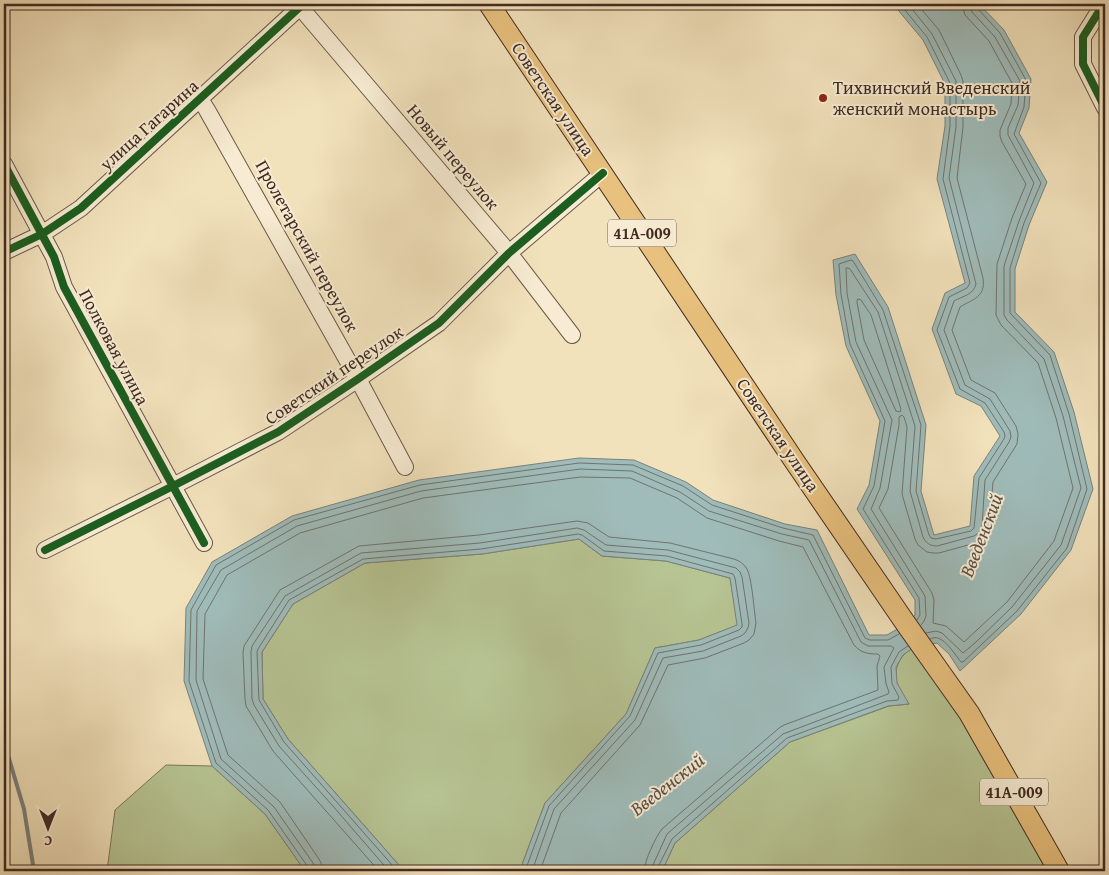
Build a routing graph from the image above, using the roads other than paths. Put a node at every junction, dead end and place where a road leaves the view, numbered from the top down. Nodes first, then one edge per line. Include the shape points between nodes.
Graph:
1 (489, 4) edge
2 (1105, 4) edge
3 (302, 6) edge
4 (200, 99) junction
5 (1105, 108) edge
6 (4, 164) edge
7 (602, 173) junction
8 (42, 234) junction
9 (4, 252) edge
10 (509, 254) junction
11 (572, 335) dead end
12 (358, 379) junction
13 (405, 466) dead end
14 (173, 486) junction
15 (204, 543) dead end
16 (45, 550) dead end
17 (1059, 871) edge

1 - 7 main road, Советская улица / 41А-009
2 - 5 street via 1083,37 1083,64
3 - 4 street, улица Гагарина
3 - 10 street, Новый переулок
4 - 8 street, улица Гагарина via 81,208
4 - 12 street, Пролетарский переулок
6 - 8 street, Полковая улица
7 - 10 street, Советский переулок
7 - 17 main road, Советская улица / 41А-009 via 795,462 969,713
8 - 9 street, улица Гагарина
8 - 14 street, Полковая улица via 64,287
10 - 11 street, Новый переулок
10 - 12 street, Советский переулок via 439,323
12 - 13 street, Пролетарский переулок
12 - 14 street, Советский переулок via 278,432
14 - 15 street, Полковая улица
14 - 16 street, Советский переулок

